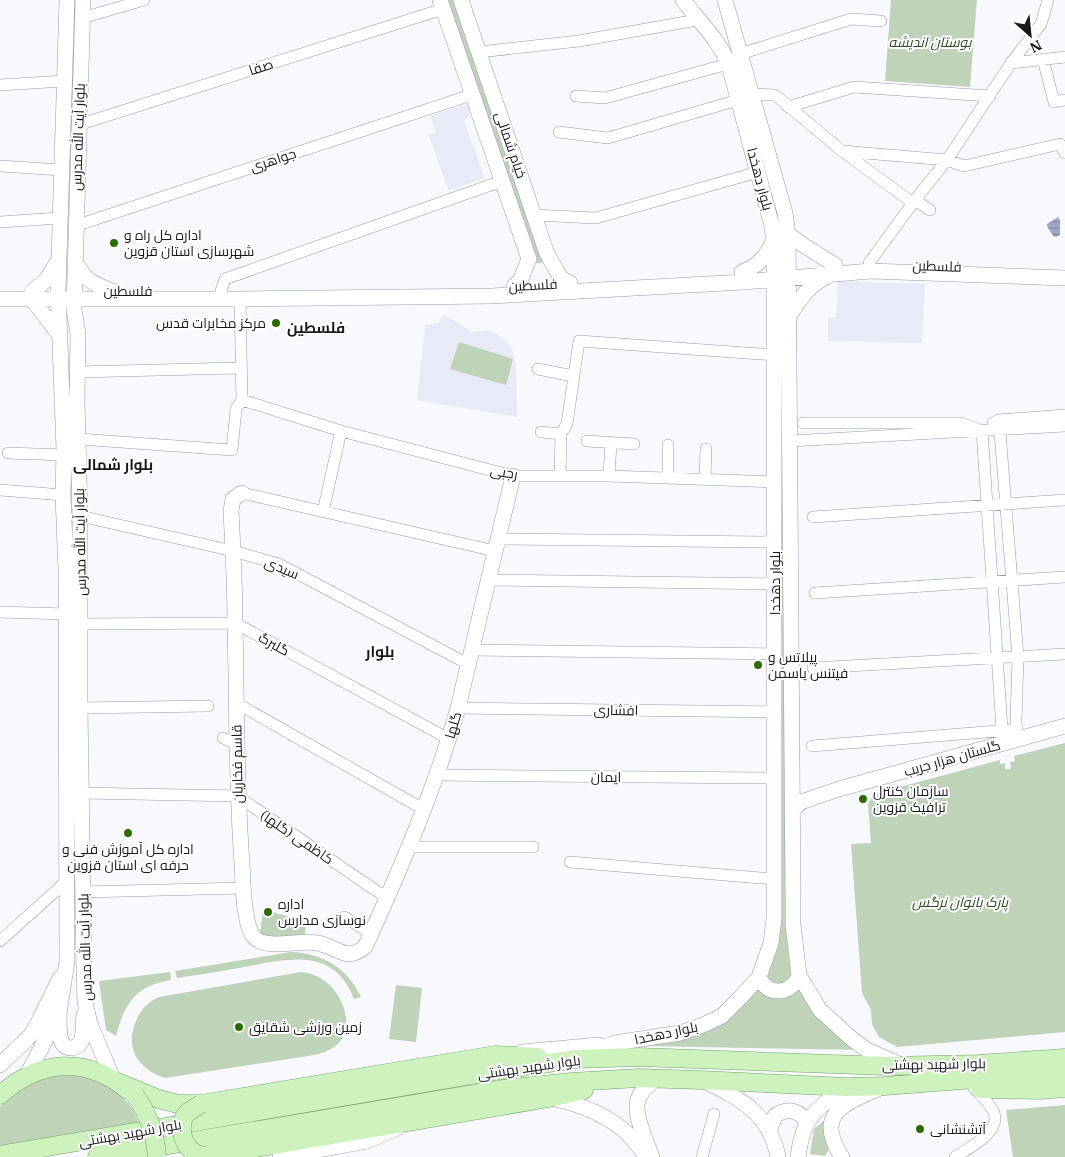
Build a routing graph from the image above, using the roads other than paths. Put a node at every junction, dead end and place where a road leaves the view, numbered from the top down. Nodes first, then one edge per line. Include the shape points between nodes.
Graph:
1 (67, 0) edge
2 (82, 0) edge
3 (144, 0) edge
4 (461, 0) edge
5 (683, 0) edge
6 (725, 0) edge
7 (1048, 0) edge
8 (1058, 0) edge
9 (441, 4) edge
10 (82, 18) junction
11 (1043, 18) junction
12 (697, 20) junction
13 (881, 21) dead end
14 (479, 52) junction
15 (740, 54) junction
16 (1065, 57) edge
17 (1043, 59) junction
18 (80, 64) junction
19 (728, 64) junction
20 (1012, 64) junction
21 (64, 68) junction
22 (0, 84) edge
23 (471, 95) junction
24 (576, 96) dead end
25 (990, 96) junction
26 (745, 97) junction
27 (1065, 100) edge
28 (788, 107) junction
29 (78, 125) junction
30 (558, 132) dead end
31 (842, 151) junction
32 (1065, 153) edge
33 (947, 160) junction
34 (0, 166) edge
35 (62, 170) junction
36 (758, 172) junction
37 (502, 182) junction
38 (60, 200) junction
39 (914, 201) junction
40 (930, 210) dead end
41 (534, 215) junction
42 (60, 218) junction
43 (0, 222) edge
44 (75, 226) junction
45 (788, 234) junction
46 (774, 241) junction
47 (547, 254) junction
48 (529, 259) junction
49 (58, 262) junction
50 (75, 262) junction
51 (870, 267) junction
52 (835, 269) junction
53 (1065, 270) edge
54 (782, 274) junction
55 (743, 277) junction
56 (1065, 278) edge
57 (570, 284) junction
58 (514, 286) junction
59 (221, 291) junction
60 (0, 292) edge
61 (66, 293) junction
62 (32, 296) junction
63 (113, 296) junction
64 (0, 299) edge
65 (240, 299) junction
66 (775, 309) junction
67 (790, 315) junction
68 (78, 334) junction
69 (60, 336) junction
70 (775, 355) junction
71 (237, 368) dead end
72 (538, 369) dead end
73 (78, 372) junction
74 (573, 376) junction
75 (242, 400) junction
76 (77, 401) junction
77 (1065, 415) edge
78 (802, 423) dead end
79 (999, 425) junction
80 (1065, 426) edge
81 (982, 430) junction
82 (341, 431) junction
83 (541, 432) dead end
84 (561, 434) junction
85 (587, 441) dead end
86 (790, 442) junction
87 (611, 443) junction
88 (634, 444) dead end
89 (668, 446) dead end
90 (71, 448) junction
91 (706, 449) dead end
92 (8, 453) dead end
93 (560, 475) junction
94 (513, 476) junction
95 (609, 476) junction
96 (668, 478) junction
97 (705, 479) junction
98 (775, 482) junction
99 (0, 490) edge
100 (242, 493) joint
101 (63, 495) junction
102 (1065, 500) edge
103 (987, 504) junction
104 (1006, 504) junction
105 (323, 512) junction
106 (80, 516) junction
107 (813, 517) dead end
108 (775, 542) junction
109 (497, 545) junction
110 (233, 551) junction
111 (1065, 577) edge
112 (488, 580) junction
113 (992, 581) junction
114 (1012, 582) junction
115 (775, 584) junction
116 (815, 593) dead end
117 (0, 612) edge
118 (66, 614) junction
119 (235, 623) junction
120 (81, 624) junction
121 (775, 654) junction
122 (1065, 654) edge
123 (470, 657) junction
124 (997, 657) junction
125 (1018, 657) junction
126 (813, 668) dead end
127 (236, 702) junction
128 (208, 706) dead end
129 (80, 708) junction
130 (458, 708) junction
131 (775, 712) junction
132 (1065, 726) edge
133 (1010, 736) junction
134 (449, 740) junction
135 (812, 746) dead end
136 (436, 775) junction
137 (774, 778) junction
138 (792, 782) junction
139 (839, 789) junction
140 (81, 793) junction
141 (237, 796) junction
142 (423, 808) junction
143 (792, 811) junction
144 (407, 847) junction
145 (533, 847) dead end
146 (570, 862) dead end
147 (774, 879) junction
148 (68, 880) junction
149 (244, 888) junction
150 (83, 892) junction
151 (387, 898) junction
152 (344, 917) dead end
153 (371, 933) junction
154 (0, 941) edge
155 (350, 955) joint
156 (67, 961) junction
157 (799, 975) junction
158 (758, 977) junction
159 (85, 1002) junction
160 (59, 1014) junction
161 (615, 1043) junction
162 (1065, 1046) edge
163 (495, 1055) junction
164 (1065, 1058) edge
165 (576, 1059) junction
166 (0, 1065) edge
167 (924, 1065) junction
168 (902, 1066) junction
169 (1065, 1072) edge
170 (27, 1075) junction
171 (647, 1079) junction
172 (701, 1080) junction
173 (116, 1081) junction
174 (975, 1084) junction
175 (885, 1086) junction
176 (847, 1087) junction
177 (1065, 1088) edge
178 (0, 1095) edge
179 (549, 1098) junction
180 (201, 1104) junction
181 (714, 1114) dead end
182 (413, 1121) junction
183 (807, 1123) junction
184 (770, 1129) junction
185 (0, 1155) edge
186 (838, 1156) edge
187 (97, 1157) edge
188 (157, 1157) edge
189 (204, 1157) edge
190 (280, 1157) edge
191 (647, 1157) edge
192 (652, 1157) edge
193 (702, 1157) edge
194 (778, 1157) edge
195 (798, 1157) edge
196 (955, 1157) edge

1 - 21 main road, بلوار آیت الله مدرس
2 - 10 main road, بلوار آیت الله مدرس
3 - 10 street
4 - 14 main road, خیام شمالی
5 - 12 main road, بلوار دهخدا
6 - 15 main road, بلوار دهخدا
7 - 11 street
8 - 11 street
9 - 23 main road, خیام شمالی
9 - 29 street, صفا
10 - 18 main road, بلوار آیت الله مدرس
11 - 20 street
12 - 14 street via 579,41
12 - 19 main road, بلوار دهخدا via 723,50
13 - 15 street via 851,19
14 - 41 main road, خیام شمالی
15 - 26 main road, بلوار دهخدا
16 - 17 street
17 - 20 street
17 - 27 street via 1054,102
18 - 21 main road via 72,60
18 - 29 main road, بلوار آیت الله مدرس
19 - 24 street via 605,98
19 - 26 main road, بلوار دهخدا
20 - 25 street
21 - 22 street
21 - 35 main road, بلوار آیت الله مدرس
23 - 37 main road, خیام شمالی
23 - 44 street, جواهری
25 - 28 street via 854,87
25 - 33 street
26 - 28 street via 775,94
26 - 30 street via 608,138
26 - 36 main road, بلوار دهخدا
26 - 45 main road, بلوار دهخدا via 785,213
28 - 31 street
29 - 44 main road, بلوار آیت الله مدرس
31 - 33 street
31 - 39 street
32 - 33 street via 1060,144 964,166
33 - 39 street
34 - 35 street
35 - 38 main road, بلوار آیت الله مدرس
36 - 41 street via 596,218
36 - 46 main road, بلوار دهخدا
37 - 48 main road, خیام شمالی
37 - 59 street via 225,279
38 - 42 main road, بلوار آیت الله مدرس
38 - 61 main road
39 - 40 street
39 - 51 street
41 - 47 main road, خیام شمالی
42 - 43 street
42 - 49 main road, بلوار آیت الله مدرس
44 - 50 main road, بلوار آیت الله مدرس
45 - 52 main road
45 - 54 main road, بلوار دهخدا
46 - 54 main road, بلوار دهخدا
46 - 55 main road via 762,260
47 - 48 main road via 546,260 540,263
47 - 57 main road, خیام شمالی via 561,278
48 - 58 main road via 520,282
49 - 61 main road, بلوار آیت الله مدرس
49 - 62 main road
50 - 61 main road, بلوار آیت الله مدرس
50 - 63 main road via 86,279
51 - 52 main road, فلسطین
51 - 53 main road, فلسطین
51 - 56 main road, فلسطین
52 - 54 main road, فلسطین
52 - 67 main road via 815,282
54 - 55 main road, فلسطین
54 - 66 main road, بلوار دهخدا
54 - 67 main road, بلوار دهخدا
55 - 57 main road, فلسطین
55 - 65 main road, فلسطین via 492,296
55 - 66 main road
57 - 58 main road, فلسطین
58 - 59 main road, فلسطین
59 - 63 main road, فلسطین
60 - 62 main road, فلسطین
61 - 62 main road, فلسطین
61 - 63 main road, فلسطین
61 - 68 main road, بلوار آیت الله مدرس
61 - 69 main road, بلوار آیت الله مدرس
61 - 76 main road via 66,353
62 - 64 main road, فلسطین
62 - 69 main road
63 - 65 main road, فلسطین
63 - 68 main road via 88,308 83,314
65 - 75 street
66 - 70 main road, بلوار دهخدا
67 - 86 main road, بلوار دهخدا
68 - 73 main road, بلوار آیت الله مدرس
69 - 90 main road, بلوار آیت الله مدرس
70 - 74 street via 579,342
70 - 98 main road, بلوار دهخدا
71 - 73 street
72 - 74 street
73 - 76 main road, بلوار آیت الله مدرس
74 - 84 street via 567,424
75 - 82 street, رجبی
75 - 90 street via 236,408 232,450
76 - 90 main road, بلوار آیت الله مدرس
77 - 79 street
78 - 81 street via 961,424
79 - 80 street
79 - 81 street
79 - 104 street
81 - 86 street
81 - 103 street
82 - 94 street, رجبی
82 - 105 street
83 - 84 street
84 - 93 street
85 - 87 street
86 - 138 main road, بلوار دهخدا
87 - 88 street
87 - 95 street
89 - 96 street
90 - 92 street
90 - 101 main road, بلوار آیت الله مدرس
90 - 106 main road, بلوار آیت الله مدرس
91 - 97 street
93 - 94 street, رجبی
93 - 95 street, رجبی
94 - 109 main road, گلها
95 - 96 street, رجبی
96 - 97 street, رجبی
97 - 98 street, رجبی
98 - 108 main road, بلوار دهخدا
99 - 101 street
100 - 105 street
100 - 110 main road, قاسم فخاریان via 233,499 231,511
101 - 118 main road, بلوار آیت الله مدرس
102 - 104 street
103 - 104 street
103 - 107 street
103 - 113 street
104 - 114 street
105 - 109 street
106 - 110 street, سیدی
106 - 120 main road, بلوار آیت الله مدرس
108 - 109 street
108 - 115 main road, بلوار دهخدا
109 - 112 main road, گلها
110 - 119 main road, قاسم فخاریان
110 - 123 street, سیدی via 279,564
111 - 114 street
112 - 115 street
112 - 123 main road, گلها
113 - 114 street
113 - 116 street
113 - 124 street
114 - 125 street
115 - 121 main road, بلوار دهخدا
117 - 118 street
118 - 148 main road, بلوار آیت الله مدرس
119 - 120 street, گلبرگ
119 - 127 main road, قاسم فخاریان
119 - 134 street, گلبرگ
120 - 129 main road, بلوار آیت الله مدرس
121 - 123 street
121 - 131 main road, بلوار دهخدا
122 - 125 street
123 - 130 main road, گلها
124 - 125 street
124 - 126 street
124 - 133 street
125 - 133 street
127 - 141 main road, قاسم فخاریان via 230,741
127 - 142 street
128 - 129 street
129 - 140 main road, بلوار آیت الله مدرس
130 - 131 street, افشاری
130 - 134 main road, گلها
131 - 137 main road, بلوار دهخدا
132 - 133 main road, گلستان هزار جریب
133 - 135 street
133 - 139 main road, گلستان هزار جریب
134 - 136 main road, گلها
136 - 137 street, ایمان
136 - 142 main road, گلها
137 - 147 main road, بلوار دهخدا
138 - 139 main road via 806,792
138 - 143 main road, بلوار دهخدا
139 - 143 main road via 801,802
140 - 141 street
140 - 150 main road, بلوار آیت الله مدرس
141 - 149 main road, قاسم فخاریان
141 - 151 street, کاظمی (گلها)
142 - 144 main road, گلها
143 - 157 main road, بلوار دهخدا via 793,924
144 - 145 street
144 - 151 main road, گلها
146 - 147 street
147 - 158 main road, بلوار دهخدا via 771,943
148 - 154 street
148 - 156 main road, بلوار آیت الله مدرس
149 - 150 street
149 - 155 main road, قاسم فخاریان via 244,905 256,939 266,944 316,942
150 - 159 main road, بلوار آیت الله مدرس
151 - 153 main road, گلها
152 - 153 street
153 - 155 main road, گلها via 365,947
156 - 160 main road, بلوار آیت الله مدرس
156 - 166 main road via 37,1025
157 - 158 main road via 793,986 779,992 765,987
157 - 168 main road, بلوار دهخدا via 820,1010 849,1037 867,1050
158 - 161 main road, بلوار دهخدا via 728,1011 703,1025 680,1033
159 - 160 main road via 81,1042 76,1047 65,1047 61,1042
159 - 173 main road, بلوار آیت الله مدرس via 92,1031
160 - 170 main road, بلوار آیت الله مدرس
161 - 163 main road
161 - 165 main road, بلوار دهخدا
162 - 167 main road via 1031,1048
163 - 165 main road
163 - 180 main road
164 - 167 main road, بلوار شهید بهشتی
165 - 168 main road, بلوار شهید بهشتی via 639,1057
165 - 185 main road, بلوار شهید بهشتی
167 - 168 main road, بلوار شهید بهشتی
169 - 174 main road
170 - 173 main road via 49,1067 72,1066 95,1070
170 - 178 main road
171 - 172 main road, بلوار شهید بهشتی
171 - 179 main road
171 - 187 main road, بلوار شهید بهشتی via 504,1089
171 - 192 main road via 636,1110
172 - 176 main road, بلوار شهید بهشتی
172 - 184 main road via 731,1094 753,1110
173 - 180 main road via 159,1099 178,1104
173 - 188 main road, bridge via 135,1095 145,1110 153,1128
174 - 175 main road, بلوار شهید بهشتی
174 - 177 main road via 1040,1090
174 - 196 street via 994,1112 994,1127
175 - 176 main road, بلوار شهید بهشتی
175 - 186 main road via 844,1106 833,1116 830,1128
176 - 183 main road via 817,1109
179 - 182 main road
179 - 191 main road via 572,1103 605,1118 629,1135
180 - 189 main road, bridge via 184,1118 182,1134 187,1147
181 - 193 street
182 - 189 main road
182 - 190 main road via 367,1141
183 - 184 main road via 797,1112 788,1110 775,1116
183 - 195 main road
184 - 194 main road

